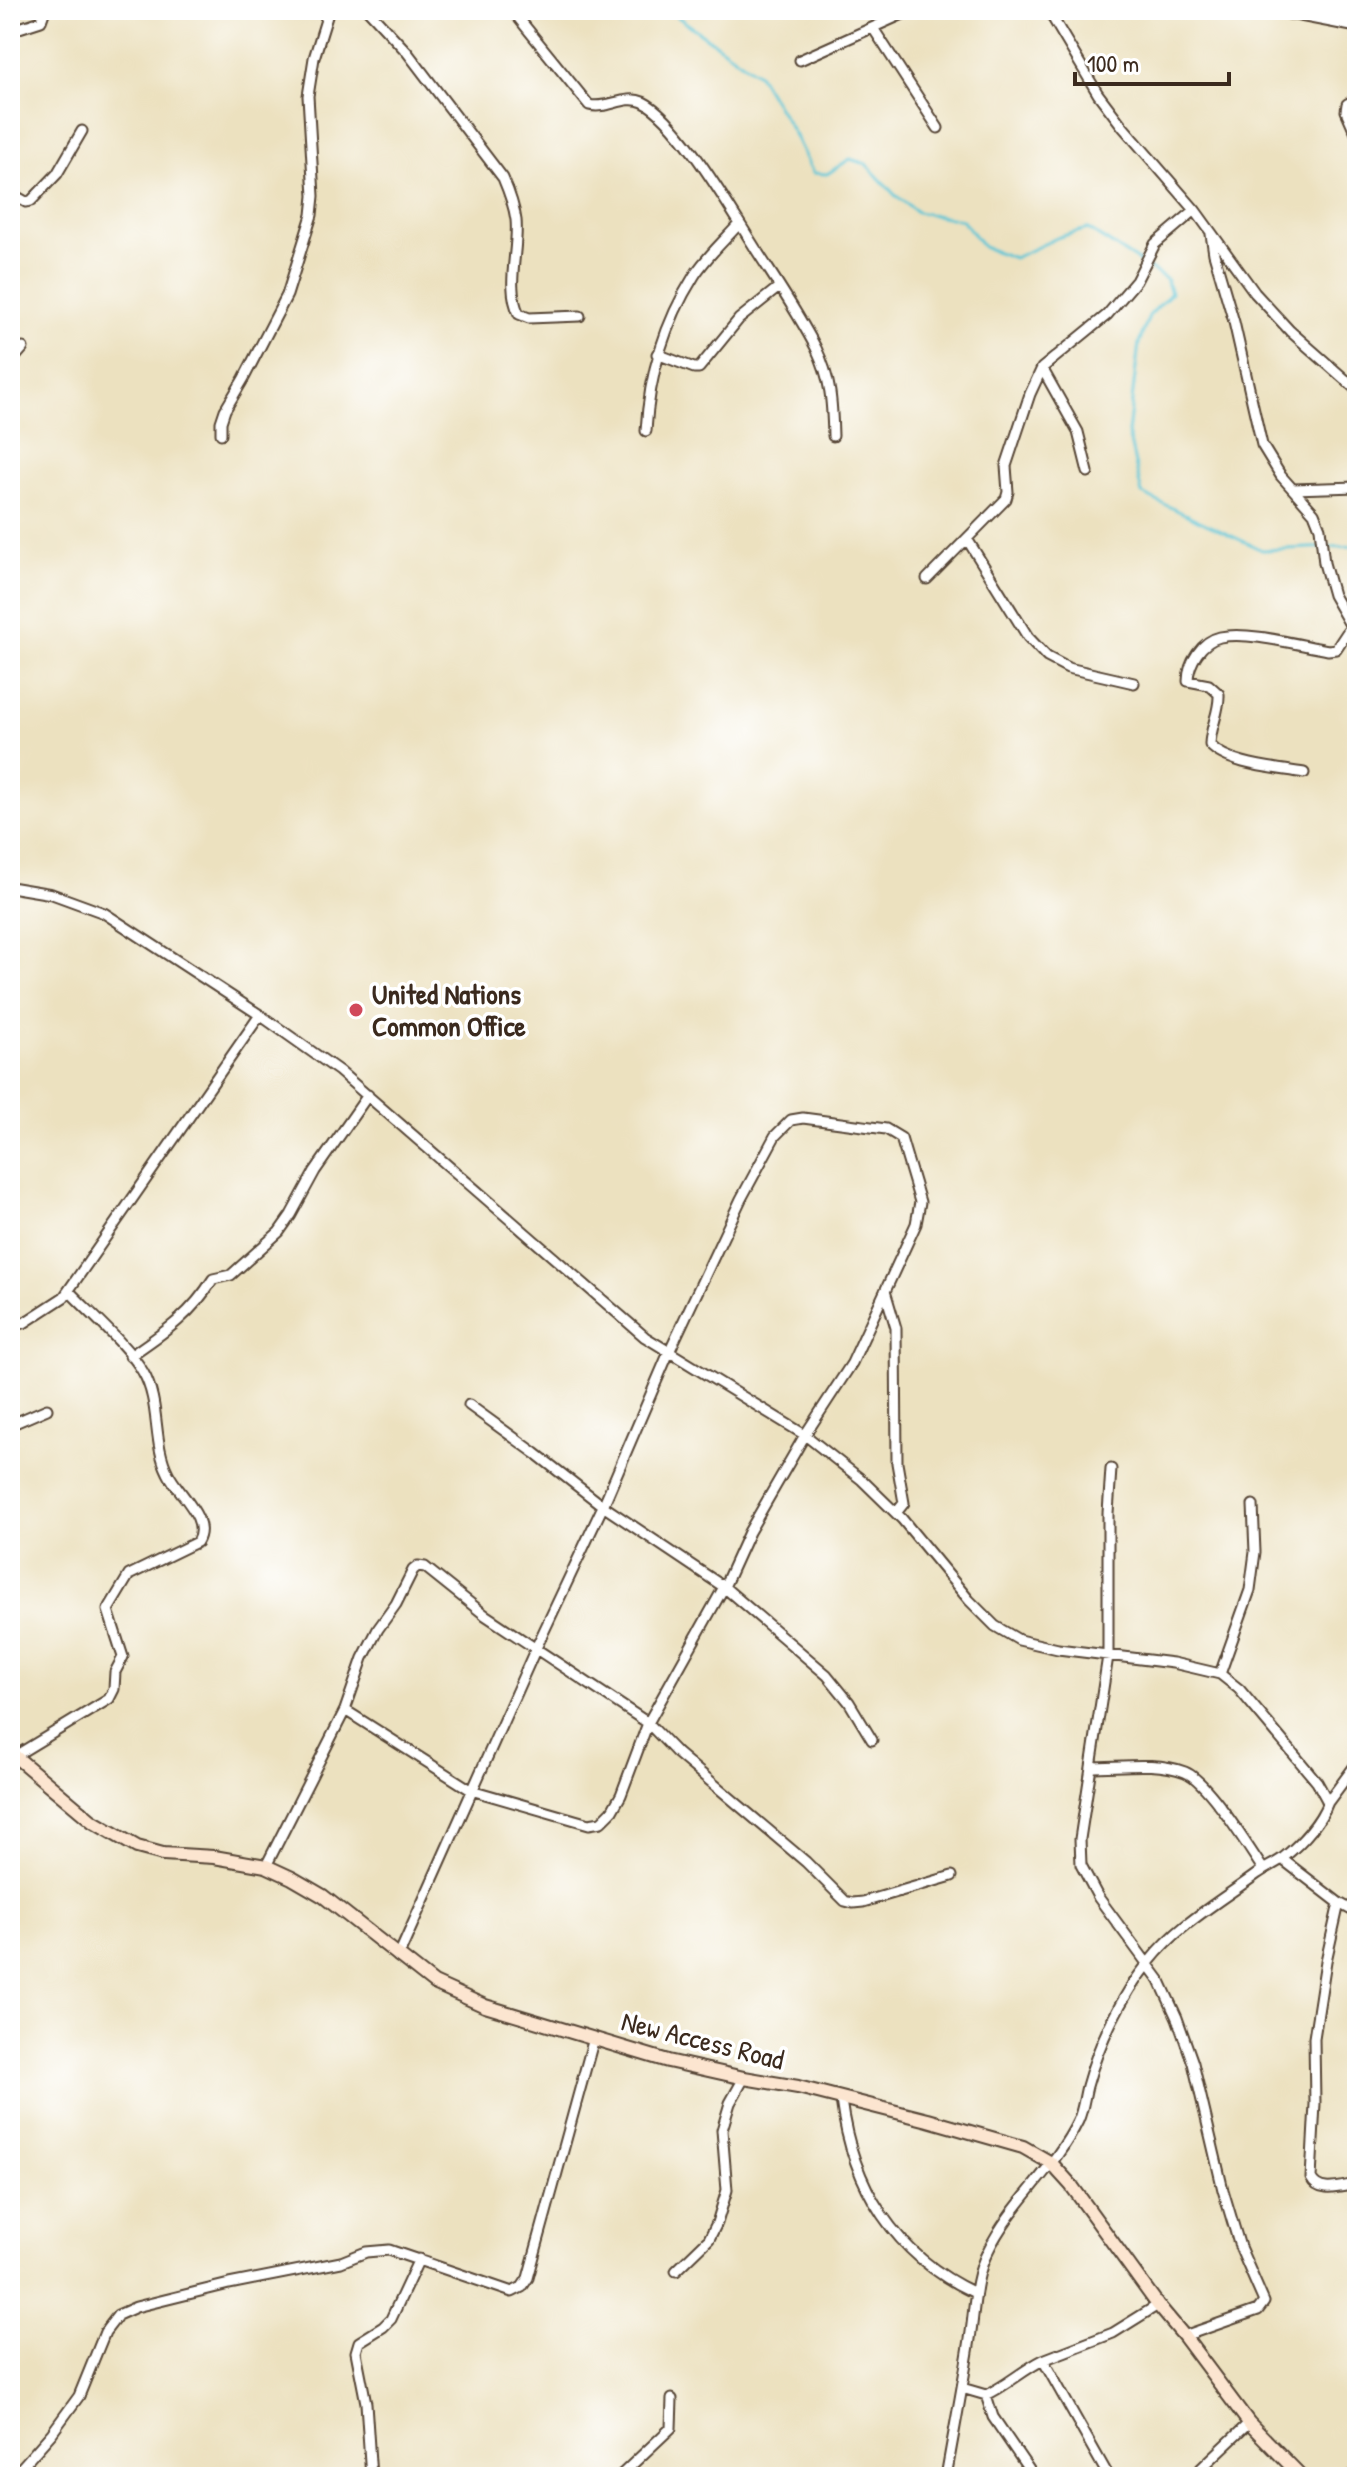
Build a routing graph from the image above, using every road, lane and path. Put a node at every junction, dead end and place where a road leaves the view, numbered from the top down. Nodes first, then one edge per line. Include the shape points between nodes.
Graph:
1 (45, 10) edge
2 (329, 10) edge
3 (368, 10) edge
4 (512, 10) edge
5 (912, 10) edge
6 (1048, 10) edge
7 (1269, 10) edge
8 (1357, 27) edge
9 (873, 28) junction
10 (10, 31) edge
11 (800, 60) dead end
12 (1357, 99) edge
13 (938, 128) dead end
14 (82, 131) dead end
15 (1357, 136) edge
16 (10, 193) edge
17 (1195, 210) junction
18 (739, 224) junction
19 (1211, 230) junction
20 (779, 287) junction
21 (580, 316) dead end
22 (23, 348) dead end
23 (657, 354) junction
24 (10, 363) edge
25 (1042, 368) junction
26 (1357, 390) edge
27 (646, 431) dead end
28 (221, 434) dead end
29 (833, 436) dead end
30 (1088, 472) dead end
31 (1357, 487) edge
32 (1293, 489) junction
33 (967, 539) junction
34 (927, 579) dead end
35 (1350, 628) junction
36 (1357, 637) edge
37 (1134, 683) dead end
38 (1304, 773) dead end
39 (10, 887) edge
40 (260, 1015) junction
41 (368, 1095) junction
42 (69, 1291) junction
43 (885, 1291) junction
44 (10, 1326) edge
45 (669, 1352) junction
46 (130, 1356) junction
47 (469, 1405) dead end
48 (47, 1409) dead end
49 (10, 1425) edge
50 (805, 1435) junction
51 (1111, 1469) dead end
52 (1253, 1505) dead end
53 (603, 1506) junction
54 (896, 1513) junction
55 (724, 1587) junction
56 (536, 1648) junction
57 (1108, 1656) junction
58 (1220, 1674) junction
59 (345, 1710) junction
60 (648, 1723) junction
61 (872, 1740) dead end
62 (13, 1754) edge
63 (1357, 1763) edge
64 (1091, 1767) junction
65 (471, 1790) junction
66 (1328, 1802) junction
67 (1282, 1859) junction
68 (266, 1866) junction
69 (1263, 1869) junction
70 (952, 1876) dead end
71 (1339, 1903) junction
72 (1357, 1913) edge
73 (398, 1957) junction
74 (1148, 1963) junction
75 (594, 2038) junction
76 (744, 2078) junction
77 (841, 2100) junction
78 (1051, 2163) junction
79 (1357, 2184) edge
80 (419, 2259) junction
81 (676, 2271) dead end
82 (975, 2293) junction
83 (1158, 2305) junction
84 (1184, 2336) junction
85 (1043, 2360) junction
86 (962, 2388) junction
87 (986, 2395) junction
88 (672, 2399) dead end
89 (1249, 2423) junction
90 (1357, 2474) edge
91 (13, 2477) edge
92 (371, 2477) edge
93 (619, 2477) edge
94 (946, 2477) edge
95 (1034, 2477) edge
96 (1109, 2477) edge
97 (1192, 2477) edge
98 (1302, 2477) edge
99 (1345, 2477) edge

1 - 10 street via 41,21
2 - 28 street via 308,96 312,215 287,295 225,410
3 - 21 street via 407,52 503,178 516,222 519,314
4 - 18 street via 589,105 639,100 670,123
5 - 9 street
6 - 17 street via 1098,94
7 - 8 street
9 - 11 street
9 - 13 street
12 - 15 street via 1346,111
14 - 16 street via 57,174 31,201
17 - 19 street
17 - 25 street via 1155,244 1136,281 1107,315
18 - 20 street
18 - 23 street via 694,275
19 - 26 street via 1255,293
19 - 32 street via 1262,445
20 - 23 street via 739,319 699,368
20 - 29 street via 827,370
22 - 24 street
23 - 27 street
25 - 30 street via 1078,432
25 - 33 street via 1006,466 1006,499
31 - 32 street
32 - 35 street via 1317,520 1333,595
33 - 34 street
33 - 37 street via 1019,623 1047,657 1068,668
35 - 36 street
35 - 38 street via 1336,649 1328,650 1220,637 1197,653 1187,676 1191,683 1209,685 1219,694 1210,732 1216,752
39 - 40 street via 52,894 104,913
40 - 41 street
40 - 42 street
41 - 45 street via 620,1318
41 - 46 street via 279,1232 231,1275 213,1279 175,1325
42 - 44 street via 45,1312
42 - 46 street
43 - 45 street via 916,1224 920,1202 901,1138 886,1129 791,1120 775,1136 741,1199
43 - 50 street via 852,1363
43 - 54 street via 896,1328 897,1463 904,1503
45 - 50 street
45 - 53 street
46 - 62 street via 148,1383 167,1472 196,1515 201,1534 197,1542 129,1575 108,1610 123,1657 109,1699
47 - 53 street
48 - 49 street
50 - 54 street
50 - 55 street
51 - 57 street
52 - 58 street via 1250,1590
53 - 55 street
53 - 56 street
54 - 57 street via 995,1626 1019,1640
55 - 60 street
55 - 61 street via 827,1675
56 - 59 street via 418,1566 363,1658
56 - 60 street
56 - 65 street
57 - 58 street
57 - 64 street
58 - 66 street via 1239,1689
59 - 65 street
59 - 68 street
60 - 65 street via 621,1795 601,1822 589,1824
60 - 70 street via 845,1901 863,1902
62 - 68 main road, New Access Road via 92,1821 137,1847
63 - 66 street
64 - 69 street via 1156,1766 1188,1773
64 - 74 street via 1081,1865 1098,1897
65 - 73 street
66 - 67 street via 1317,1822
67 - 69 street
67 - 71 street
68 - 73 main road, New Access Road via 323,1896
69 - 74 street via 1197,1917
71 - 72 street
71 - 79 street via 1314,2038 1311,2178 1320,2189
73 - 75 main road, New Access Road via 434,1983 485,2006
74 - 78 street via 1112,2022 1078,2121
74 - 84 street via 1193,2063 1223,2190 1264,2302 1258,2310
75 - 76 main road, New Access Road
75 - 80 street via 522,2287 512,2292
76 - 77 main road, New Access Road
76 - 81 street via 722,2130 727,2190 717,2223 709,2239
77 - 78 main road, New Access Road via 1023,2147
77 - 82 street via 845,2132 883,2219 909,2249
78 - 82 street via 989,2249
78 - 83 main road, New Access Road
80 - 91 street via 389,2250 366,2252 118,2315 105,2332 79,2396
80 - 92 street via 391,2319 359,2342 356,2352
82 - 86 street
83 - 84 main road, New Access Road
83 - 85 street via 1113,2333
84 - 89 main road, New Access Road
85 - 87 street
85 - 96 street
86 - 87 street
86 - 94 street
87 - 95 street via 993,2417
88 - 93 street via 671,2428
89 - 97 street
89 - 98 main road, New Access Road
90 - 99 street

